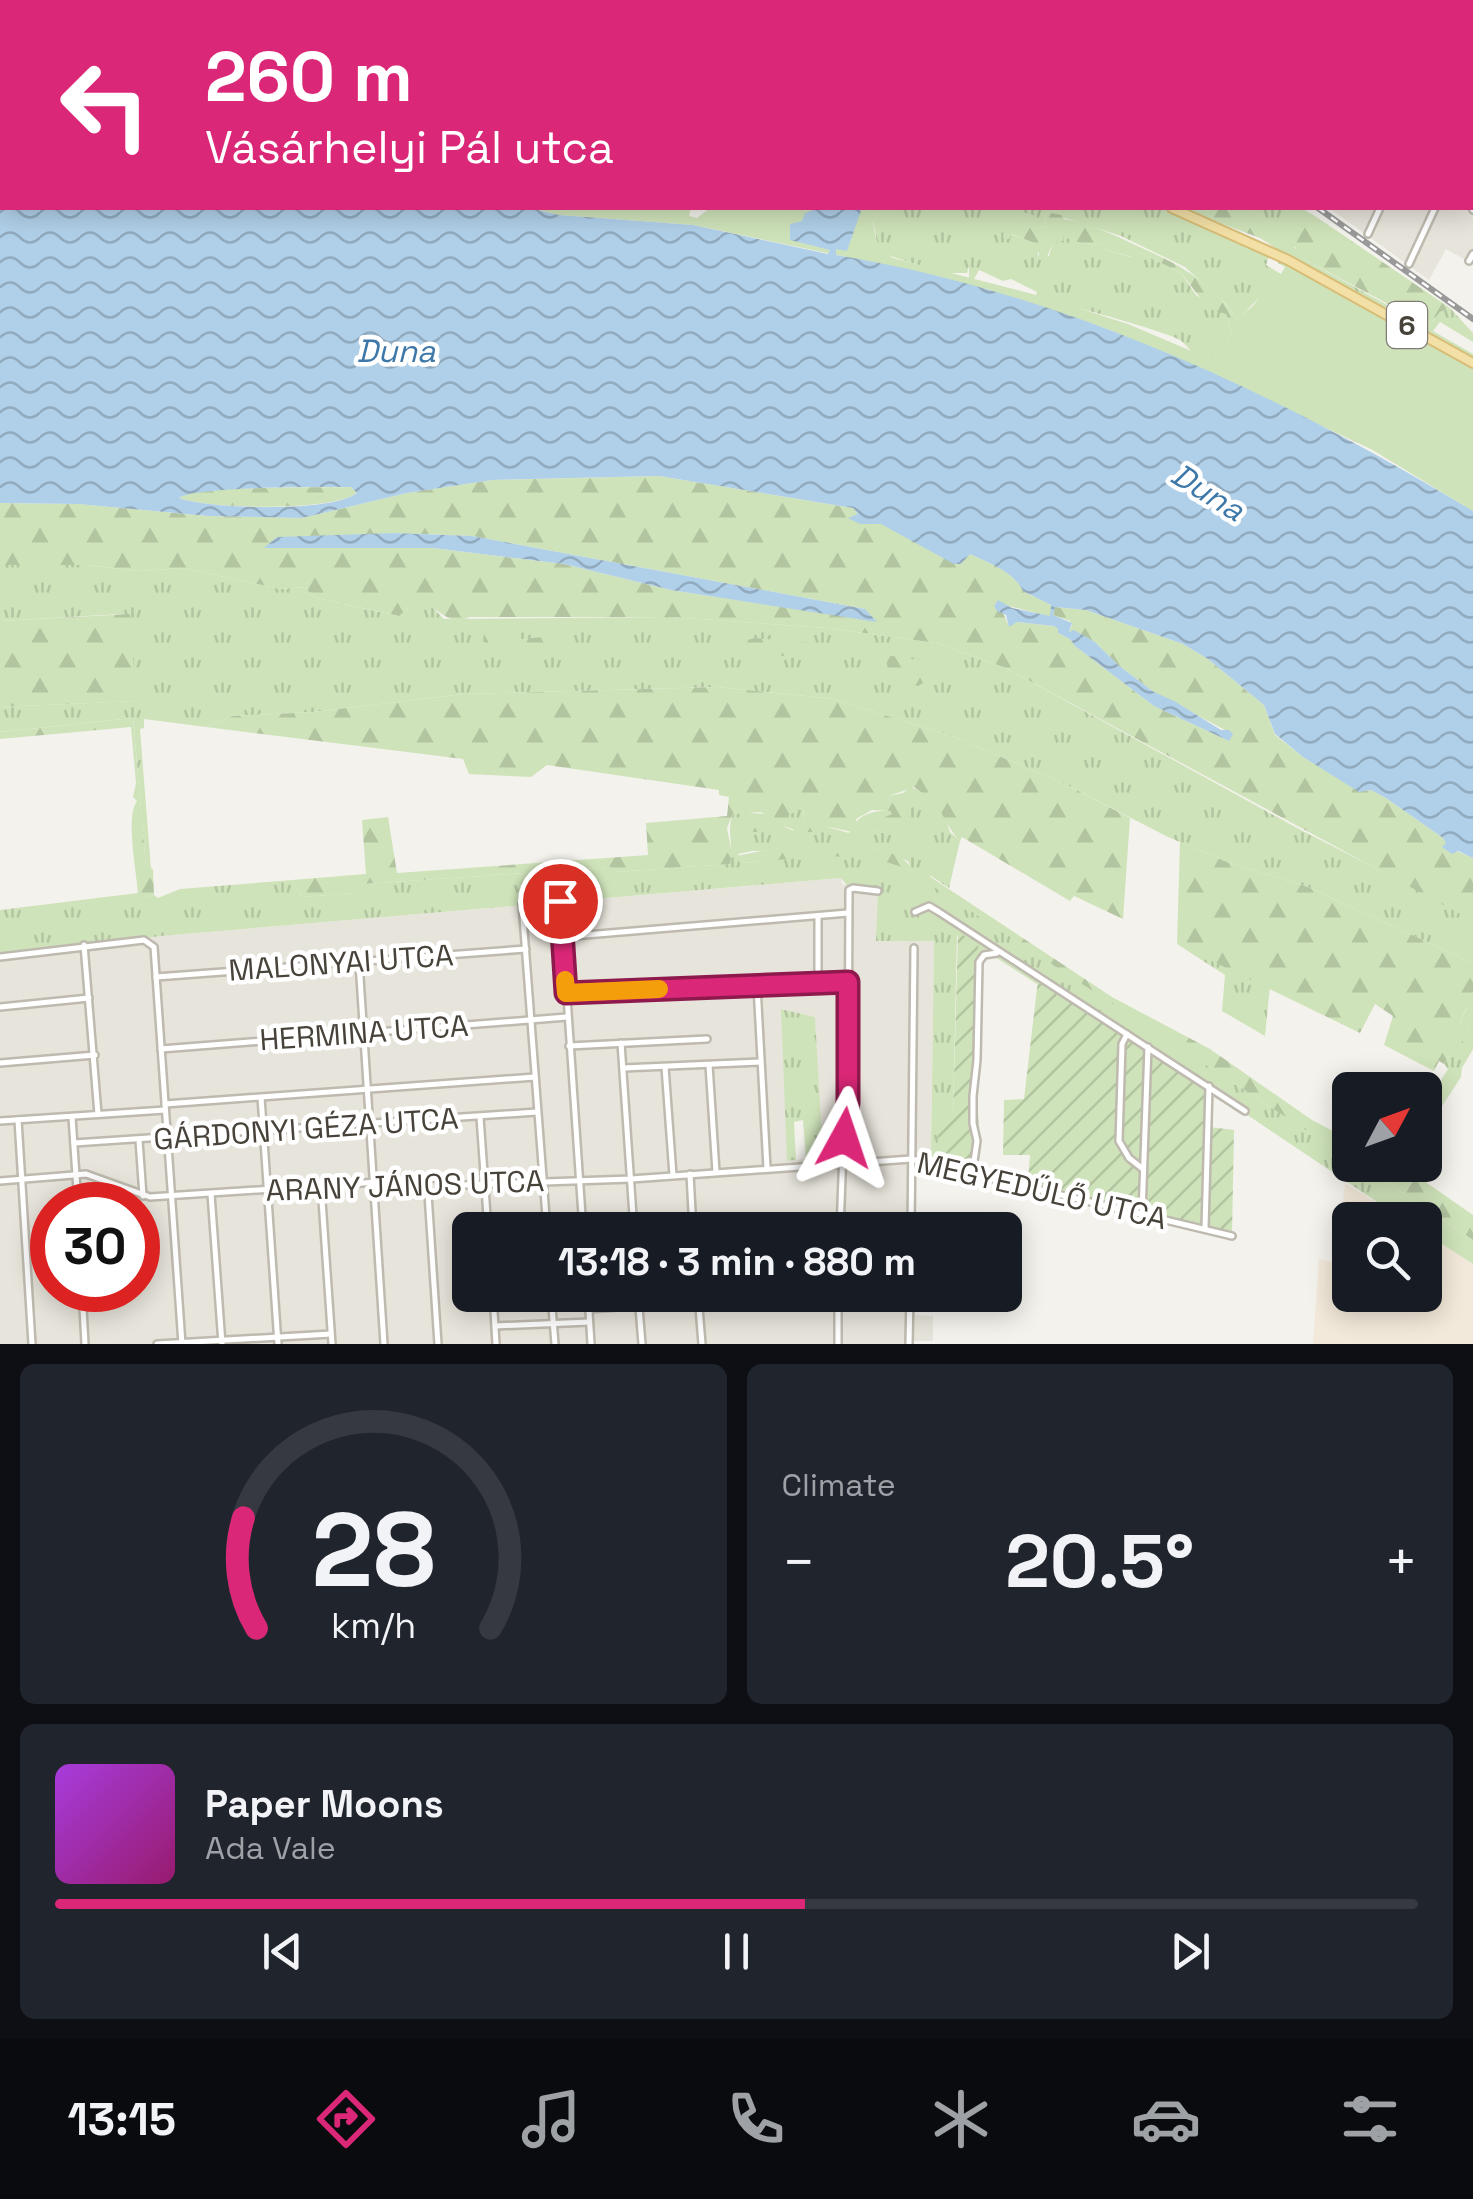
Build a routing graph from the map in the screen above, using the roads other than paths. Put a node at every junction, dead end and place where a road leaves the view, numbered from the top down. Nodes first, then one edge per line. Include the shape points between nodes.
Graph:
1 (1176, 210) edge
2 (1379, 210) edge
3 (1434, 210) edge
4 (1368, 234) dead end
5 (1473, 254) edge
6 (1469, 261) dead end
7 (1409, 264) dead end
8 (1473, 363) edge
9 (878, 891) dead end
10 (560, 895) dead end
11 (522, 904) dead end
12 (915, 912) dead end
13 (849, 913) junction
14 (818, 916) junction
15 (562, 938) junction
16 (84, 945) junction
17 (914, 948) dead end
18 (526, 950) junction
19 (0, 956) edge
20 (1006, 956) junction
21 (359, 962) junction
22 (156, 977) junction
23 (818, 982) junction
24 (848, 982) junction
25 (757, 986) junction
26 (566, 993) junction
27 (88, 998) junction
28 (0, 1006) edge
29 (567, 1017) junction
30 (531, 1020) junction
31 (363, 1033) junction
32 (1127, 1033) junction
33 (707, 1039) dead end
34 (621, 1043) junction
35 (569, 1046) junction
36 (1148, 1048) junction
37 (161, 1049) junction
38 (95, 1055) junction
39 (760, 1062) junction
40 (0, 1063) edge
41 (709, 1065) junction
42 (665, 1067) junction
43 (624, 1068) junction
44 (535, 1077) junction
45 (1208, 1086) junction
46 (367, 1089) junction
47 (261, 1098) junction
48 (165, 1107) junction
49 (1245, 1111) dead end
50 (537, 1112) junction
51 (98, 1114) junction
52 (72, 1116) junction
53 (480, 1117) junction
54 (18, 1120) junction
55 (0, 1121) edge
56 (369, 1126) junction
57 (263, 1133) junction
58 (166, 1138) junction
59 (139, 1140) junction
60 (74, 1144) junction
61 (911, 1158) junction
62 (842, 1162) junction
63 (767, 1168) junction
64 (1143, 1169) junction
65 (716, 1172) junction
66 (76, 1174) junction
67 (690, 1174) junction
68 (674, 1175) junction
69 (972, 1175) junction
70 (631, 1178) junction
71 (580, 1179) junction
72 (21, 1180) junction
73 (427, 1180) junction
74 (0, 1181) edge
75 (543, 1181) junction
76 (77, 1182) edge
77 (107, 1182) edge
78 (142, 1182) edge
79 (373, 1183) junction
80 (484, 1184) junction
81 (321, 1186) junction
82 (267, 1190) junction
83 (211, 1194) junction
84 (160, 1196) edge
85 (171, 1196) junction
86 (486, 1212) edge
87 (546, 1212) edge
88 (582, 1212) edge
89 (633, 1212) edge
90 (692, 1212) edge
91 (841, 1212) edge
92 (911, 1212) edge
93 (1142, 1214) junction
94 (1205, 1229) junction
95 (1232, 1236) dead end
96 (83, 1312) edge
97 (494, 1312) edge
98 (553, 1312) edge
99 (589, 1312) edge
100 (640, 1312) edge
101 (699, 1312) edge
102 (838, 1312) edge
103 (910, 1312) edge
104 (590, 1322) junction
105 (554, 1324) junction
106 (495, 1326) junction
107 (331, 1334) junction
108 (277, 1340) edge
109 (221, 1342) edge
110 (182, 1343) edge
111 (32, 1344) edge
112 (84, 1344) edge
113 (156, 1344) edge
114 (332, 1344) edge
115 (384, 1344) edge
116 (438, 1344) edge
117 (496, 1344) edge
118 (555, 1344) edge
119 (591, 1344) edge
120 (642, 1344) edge
121 (702, 1344) edge
122 (838, 1344) edge
123 (909, 1344) edge

1 - 8 main road, 6 via 1288,260
2 - 4 street
3 - 7 street
5 - 6 street
9 - 13 street via 849,890
10 - 15 street
11 - 18 street
12 - 20 street via 928,906
13 - 14 street
13 - 24 street
14 - 15 street
14 - 23 street
15 - 26 street
16 - 19 street
16 - 22 street via 144,940 154,948
16 - 27 street
17 - 61 street
18 - 21 street, MALONYAI UTCA
18 - 30 street
20 - 32 street
20 - 69 street via 992,952 979,962
21 - 22 street, MALONYAI UTCA
21 - 31 street
22 - 37 street
23 - 24 street
23 - 25 street
24 - 62 street
25 - 26 street
25 - 39 street
26 - 29 street
27 - 28 street
27 - 38 street
29 - 30 street, HERMINA UTCA
29 - 35 street
30 - 31 street, HERMINA UTCA
30 - 44 street
31 - 37 street, HERMINA UTCA
31 - 46 street
32 - 36 street
32 - 64 street via 1119,1141
33 - 34 street
34 - 35 street
34 - 43 street
35 - 71 street
36 - 45 street
36 - 64 street
37 - 48 street
38 - 40 street
38 - 51 street
39 - 41 street
39 - 63 street
41 - 42 street
41 - 65 street
42 - 43 street
42 - 68 street
43 - 70 street
44 - 46 street
44 - 50 street
45 - 49 street
45 - 94 street
46 - 47 street
46 - 56 street
47 - 48 street
47 - 57 street
48 - 51 street
48 - 58 street
50 - 53 street, GÁRDONYI GÉZA UTCA
50 - 75 street
51 - 52 street
52 - 54 street
52 - 60 street
53 - 56 street, GÁRDONYI GÉZA UTCA
53 - 80 street
54 - 55 street
54 - 72 street
56 - 57 street, GÁRDONYI GÉZA UTCA
56 - 79 street
57 - 58 street, GÁRDONYI GÉZA UTCA
57 - 82 street
58 - 59 street, GÁRDONYI GÉZA UTCA
58 - 85 street
59 - 60 street, GÁRDONYI GÉZA UTCA
59 - 78 street
60 - 66 street
61 - 62 street, MEGYEDŰLŐ UTCA
61 - 69 street, MEGYEDŰLŐ UTCA
61 - 92 street
62 - 63 street, MEGYEDŰLŐ UTCA
62 - 91 street
63 - 65 street, MEGYEDŰLŐ UTCA
64 - 93 street
65 - 67 street, MEGYEDŰLŐ UTCA
66 - 72 street
66 - 76 street
66 - 77 street
67 - 68 street, MEGYEDŰLŐ UTCA
67 - 90 street
68 - 70 street, MEGYEDŰLŐ UTCA
69 - 93 street, MEGYEDŰLŐ UTCA
70 - 71 street, MEGYEDŰLŐ UTCA
70 - 89 street
71 - 75 street, ARANY JÁNOS UTCA
71 - 88 street
72 - 74 street
72 - 111 street
73 - 79 street, ARANY JÁNOS UTCA
73 - 80 street, ARANY JÁNOS UTCA
73 - 116 street
75 - 80 street, ARANY JÁNOS UTCA
75 - 87 street
79 - 81 street, ARANY JÁNOS UTCA
79 - 115 street
80 - 86 street
81 - 82 street, ARANY JÁNOS UTCA
81 - 107 street
82 - 83 street, ARANY JÁNOS UTCA
82 - 108 street
83 - 85 street, ARANY JÁNOS UTCA
83 - 109 street
84 - 85 street, ARANY JÁNOS UTCA
85 - 110 street
93 - 94 street, MEGYEDŰLŐ UTCA
94 - 95 street, MEGYEDŰLŐ UTCA
96 - 112 street
97 - 106 street
98 - 105 street
99 - 104 street
100 - 120 street
101 - 121 street
102 - 122 street
103 - 123 street
104 - 105 street
104 - 119 street
105 - 106 street
105 - 118 street
106 - 117 street
107 - 108 street
107 - 114 street
108 - 109 street
109 - 110 street
110 - 113 street

